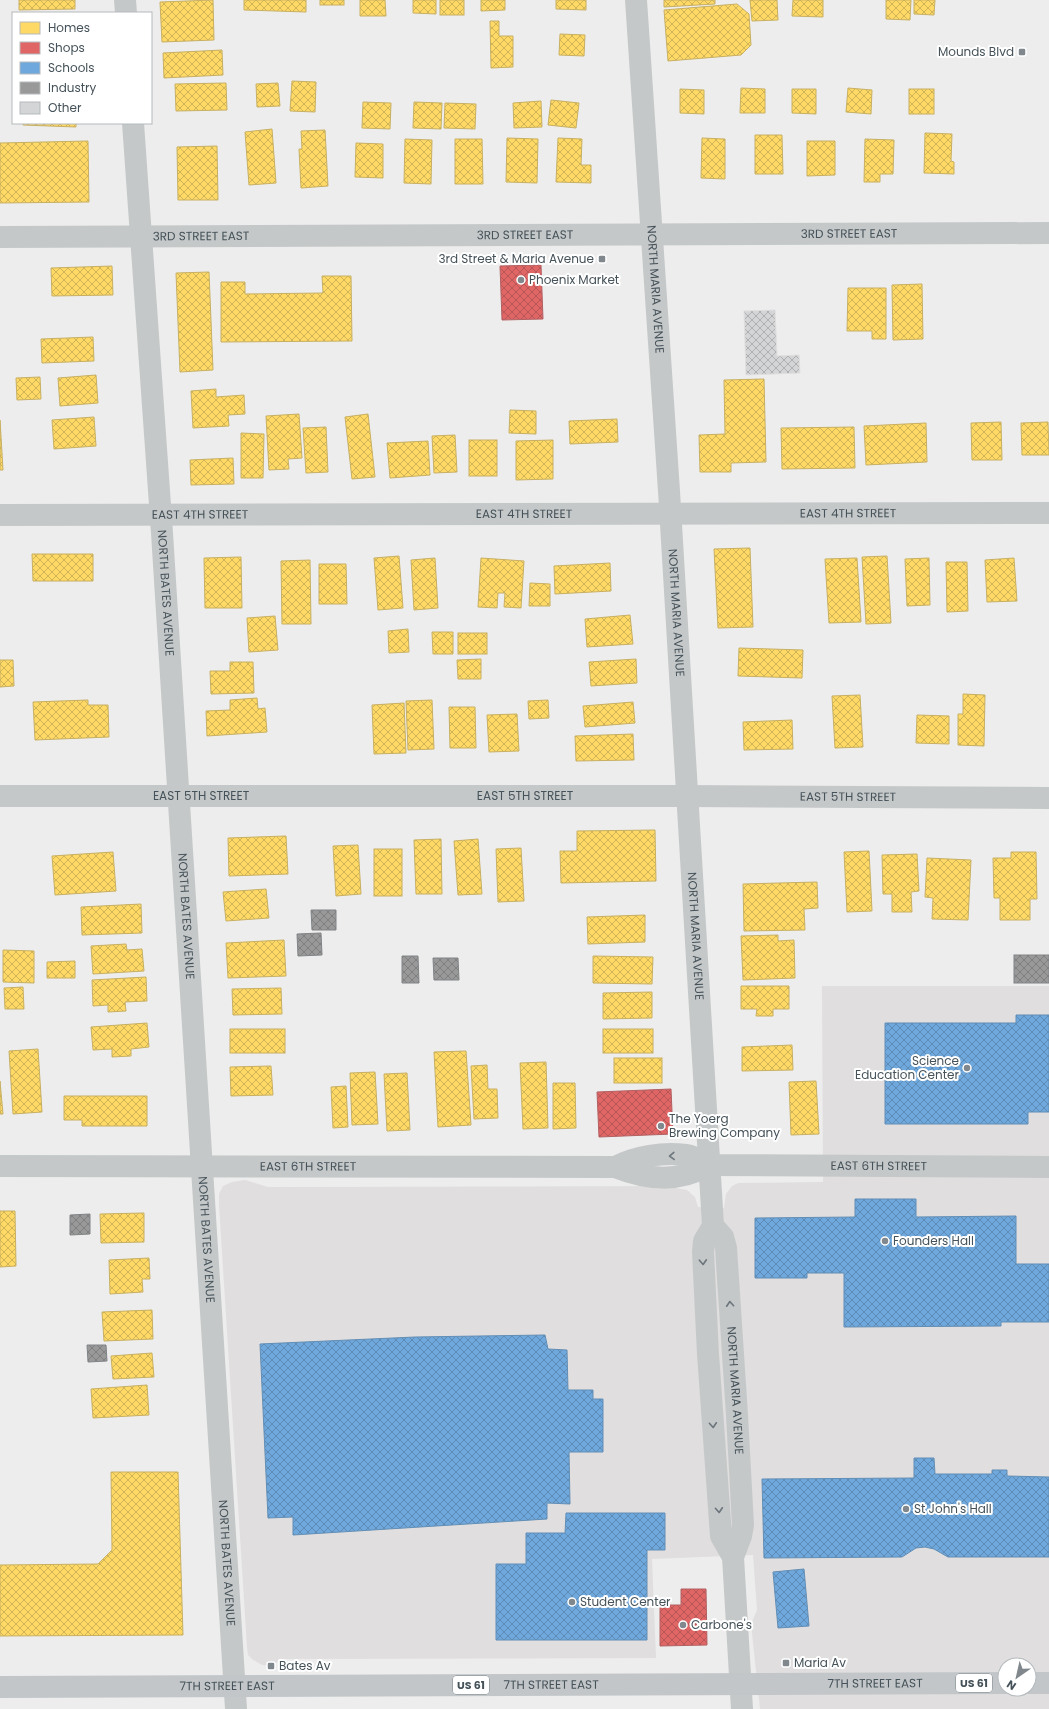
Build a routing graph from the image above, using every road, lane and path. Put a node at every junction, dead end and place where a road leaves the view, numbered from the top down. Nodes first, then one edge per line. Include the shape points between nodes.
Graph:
1 (125, 0) edge
2 (636, 0) edge
3 (126, 12) edge
4 (133, 124) edge
5 (1049, 233) edge
6 (652, 234) junction
7 (0, 237) edge
8 (141, 237) junction
9 (670, 513) junction
10 (1049, 513) edge
11 (160, 514) junction
12 (0, 515) edge
13 (0, 796) edge
14 (178, 796) junction
15 (686, 796) junction
16 (1049, 798) edge
17 (709, 1165) junction
18 (0, 1166) edge
19 (202, 1166) junction
20 (1049, 1167) edge
21 (997, 1683) edge
22 (1037, 1683) edge
23 (1049, 1683) edge
24 (740, 1684) junction
25 (0, 1687) edge
26 (235, 1687) junction
27 (236, 1709) edge
28 (742, 1709) edge

1 - 3 street
2 - 6 street, NORTH MARIA AVENUE
4 - 8 street, NORTH BATES AVENUE
5 - 6 street, 3RD STREET EAST
6 - 8 street, 3RD STREET EAST
6 - 9 street, NORTH MARIA AVENUE
7 - 8 street, 3RD STREET EAST
8 - 11 street, NORTH BATES AVENUE
9 - 10 street, EAST 4TH STREET
9 - 11 street, EAST 4TH STREET
9 - 15 street, NORTH MARIA AVENUE
11 - 12 street, EAST 4TH STREET
11 - 14 street, NORTH BATES AVENUE
13 - 14 street, EAST 5TH STREET
14 - 15 street, EAST 5TH STREET
14 - 19 street, NORTH BATES AVENUE
15 - 16 street, EAST 5TH STREET
15 - 17 street, NORTH MARIA AVENUE
17 - 19 street, EAST 6TH STREET via 694,1174 671,1177 642,1176 615,1167
17 - 20 street, EAST 6TH STREET
17 - 24 street, NORTH MARIA AVENUE via 713,1226 704,1241 703,1252 708,1354 721,1536 733,1557
18 - 19 street, EAST 6TH STREET
19 - 26 street, NORTH BATES AVENUE
21 - 24 main road, 7TH STREET EAST / US 61
22 - 23 main road
24 - 26 main road, 7TH STREET EAST / US 61
24 - 28 street, NORTH MARIA AVENUE
25 - 26 main road, 7TH STREET EAST / US 61
26 - 27 street, NORTH BATES AVENUE

